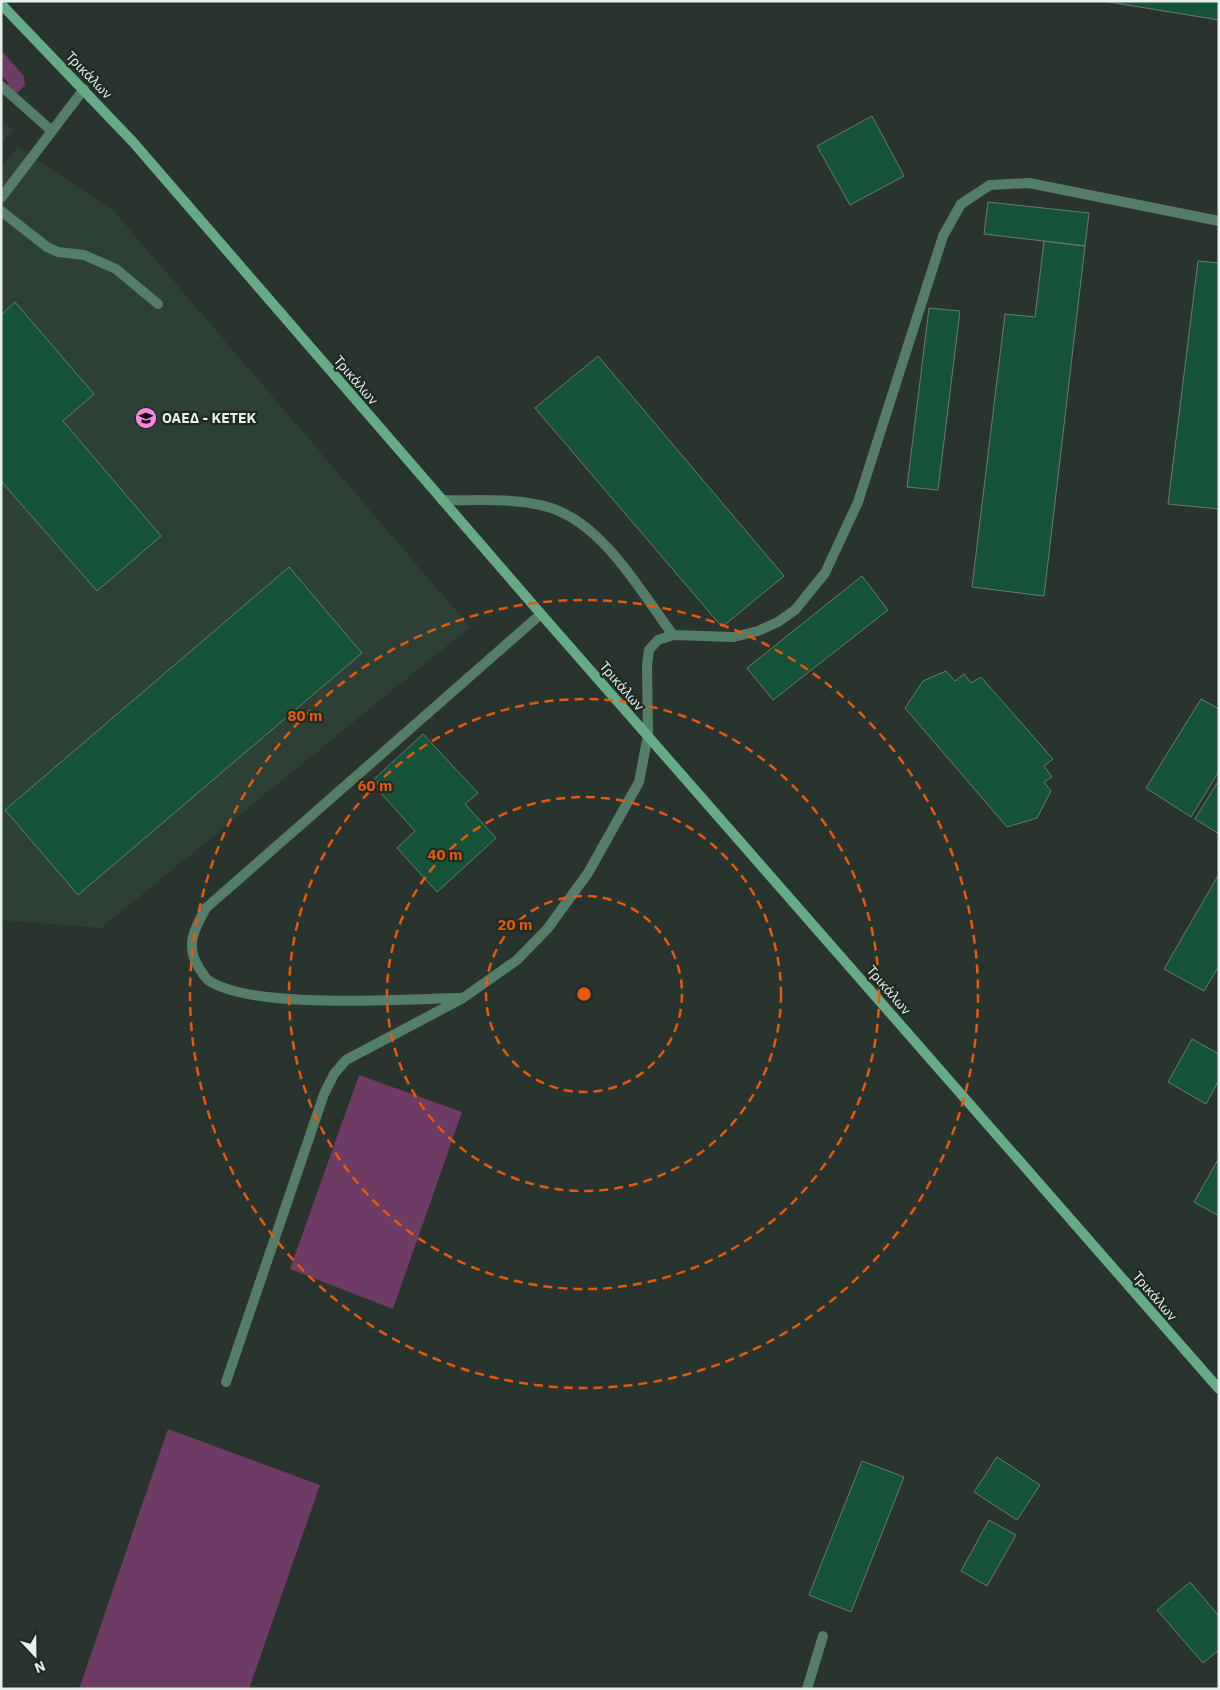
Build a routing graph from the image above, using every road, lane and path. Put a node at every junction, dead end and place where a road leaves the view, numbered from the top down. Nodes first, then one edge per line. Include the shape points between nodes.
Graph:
1 (1, 4) edge
2 (1, 86) edge
3 (84, 89) junction
4 (52, 131) junction
5 (1, 198) edge
6 (1, 211) edge
7 (1219, 221) edge
8 (158, 304) dead end
9 (442, 500) junction
10 (541, 614) junction
11 (673, 635) junction
12 (648, 736) junction
13 (463, 998) junction
14 (226, 1382) dead end
15 (1219, 1389) edge
16 (823, 1636) dead end
17 (807, 1689) edge

1 - 3 main road, Τρικάλων
2 - 4 lane
3 - 4 lane
3 - 9 main road, Τρικάλων
4 - 5 lane
6 - 8 lane via 46,247 84,255 116,269
7 - 11 lane via 1029,183 990,185 961,204 943,236 858,502 825,573 796,610 758,631 734,637
9 - 10 main road, Τρικάλων
9 - 11 lane via 522,502 551,507 572,517 590,530 614,556
10 - 12 main road, Τρικάλων
10 - 13 lane via 206,908 190,942 195,961 207,979 229,991 301,1000
11 - 12 lane via 658,640 649,650
12 - 13 lane via 639,782 588,873 548,928 517,960
12 - 15 main road, Τρικάλων
13 - 14 lane via 364,1048 346,1060 334,1074 324,1094
16 - 17 lane

